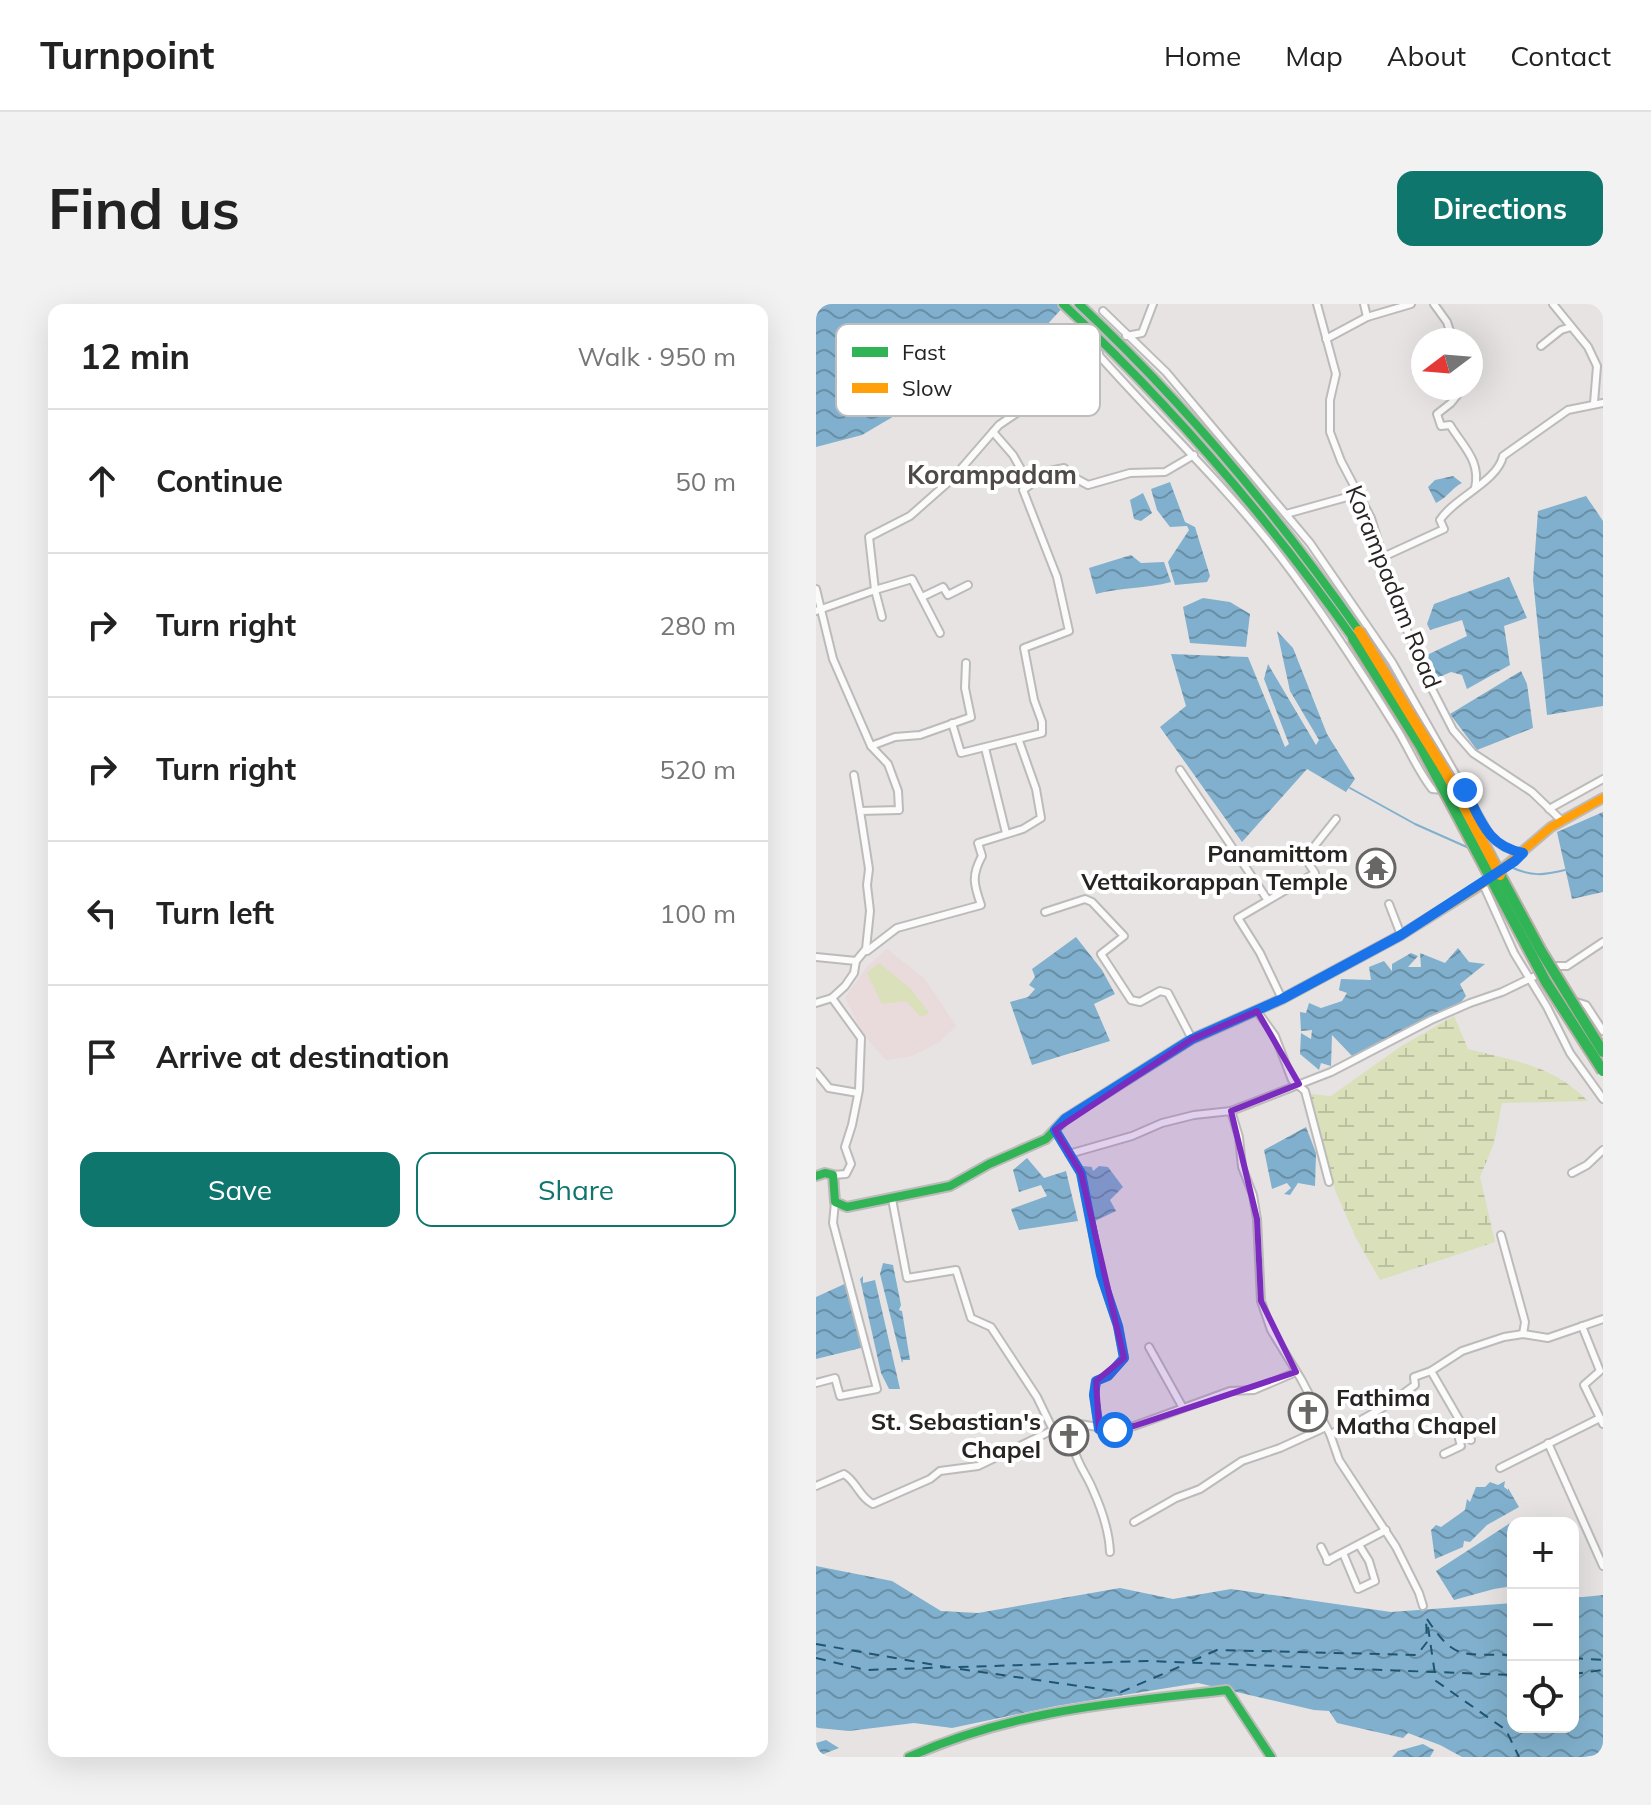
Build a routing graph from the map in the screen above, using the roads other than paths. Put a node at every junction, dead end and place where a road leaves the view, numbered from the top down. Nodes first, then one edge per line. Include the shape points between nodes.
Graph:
1 (1063, 304) edge
2 (1153, 304) edge
3 (1317, 304) edge
4 (1364, 304) edge
5 (1411, 304) edge
6 (1434, 304) edge
7 (1553, 304) edge
8 (1080, 309) edge
9 (1103, 311) dead end
10 (1367, 317) junction
11 (1094, 324) edge
12 (1096, 324) edge
13 (1571, 327) junction
14 (1100, 328) edge
15 (1449, 328) edge
16 (1100, 331) edge
17 (1122, 337) junction
18 (1326, 339) junction
19 (1541, 346) dead end
20 (1100, 355) edge
21 (1453, 400) edge
22 (1594, 403) junction
23 (1603, 403) edge
24 (1014, 416) edge
25 (993, 432) junction
26 (1208, 451) junction
27 (1230, 453) junction
28 (1197, 458) junction
29 (1025, 476) junction
30 (1475, 488) junction
31 (1358, 494) junction
32 (1286, 514) junction
33 (1383, 557) junction
34 (968, 585) dead end
35 (816, 589) edge
36 (875, 590) junction
37 (922, 597) junction
38 (818, 610) edge
39 (882, 617) dead end
40 (940, 633) dead end
41 (1356, 635) junction
42 (966, 663) dead end
43 (952, 723) junction
44 (1019, 741) junction
45 (871, 746) junction
46 (985, 748) junction
47 (1180, 770) dead end
48 (854, 775) dead end
49 (1603, 779) edge
50 (1463, 786) junction
51 (1603, 798) edge
52 (1549, 809) junction
53 (860, 811) junction
54 (1336, 819) dead end
55 (1562, 821) junction
56 (1006, 833) junction
57 (1519, 857) junction
58 (1486, 882) junction
59 (1267, 899) junction
60 (1389, 904) dead end
61 (1045, 912) dead end
62 (1401, 935) junction
63 (1603, 942) edge
64 (865, 953) junction
65 (816, 957) edge
66 (856, 961) junction
67 (1529, 979) junction
68 (832, 998) junction
69 (1282, 999) junction
70 (816, 1003) edge
71 (1257, 1011) junction
72 (1549, 1012) junction
73 (1603, 1031) edge
74 (1192, 1039) junction
75 (1603, 1052) edge
76 (1603, 1071) edge
77 (816, 1072) edge
78 (1299, 1084) junction
79 (858, 1093) junction
80 (1603, 1099) edge
81 (1231, 1111) junction
82 (1055, 1130) junction
83 (1603, 1150) edge
84 (1069, 1154) junction
85 (1572, 1173) dead end
86 (833, 1175) junction
87 (816, 1176) edge
88 (1329, 1182) dead end
89 (892, 1199) junction
90 (835, 1202) junction
91 (1501, 1235) dead end
92 (1603, 1319) edge
93 (1582, 1326) junction
94 (1523, 1334) junction
95 (1149, 1347) dead end
96 (1431, 1371) junction
97 (1296, 1372) junction
98 (816, 1383) edge
99 (1183, 1408) junction
100 (1602, 1421) edge
101 (1099, 1429) junction
102 (1053, 1430) junction
103 (1328, 1430) junction
104 (1467, 1432) junction
105 (1471, 1440) dead end
106 (1548, 1443) junction
107 (1444, 1454) dead end
108 (1500, 1468) dead end
109 (816, 1486) edge
110 (1134, 1522) dead end
111 (1386, 1530) junction
112 (1359, 1545) junction
113 (1321, 1547) dead end
114 (1110, 1552) dead end
115 (1343, 1553) junction
116 (1603, 1566) edge
117 (1423, 1606) dead end
118 (909, 1757) edge
119 (1271, 1757) edge

1 - 8 main road
2 - 17 street via 1142,333
3 - 18 street, Korampadam Road
4 - 10 street
5 - 10 street
6 - 15 street
7 - 13 street
8 - 11 main road
8 - 12 main road
9 - 17 street
10 - 18 street
13 - 19 street
13 - 22 street via 1597,366
14 - 27 main road
16 - 26 main road
17 - 27 street via 1166,372
18 - 31 street, Korampadam Road via 1336,374 1330,432
20 - 28 street
21 - 30 street via 1437,414 1441,426 1450,425 1472,458 1478,472
22 - 23 street
22 - 30 street via 1568,410 1503,456
24 - 25 street
25 - 29 street
25 - 36 street via 910,516 869,537
26 - 28 main road
26 - 41 main road
27 - 32 street
27 - 41 main road
28 - 29 street via 1165,472 1130,473 1088,485 1064,468
28 - 50 street via 1258,528 1326,621 1432,789
29 - 44 street via 1030,485 1023,490 1057,577 1069,631 1024,648 1042,733
30 - 33 street via 1446,510 1440,520 1444,529
31 - 32 street
31 - 33 street, Korampadam Road
32 - 50 street via 1392,662
33 - 52 street, Korampadam Road via 1400,614 1453,730 1473,753
34 - 37 street via 948,595 943,587
35 - 38 street
36 - 37 street via 912,579
36 - 38 street
36 - 39 street
37 - 40 street
38 - 45 street
41 - 75 main road, bridge via 1432,749 1541,951
41 - 76 main road, bridge via 1546,982
42 - 43 street via 971,717
43 - 45 street
43 - 46 street via 961,753
44 - 46 street
44 - 56 street via 1041,818
45 - 53 street via 888,764 899,810
46 - 56 street
47 - 59 street
48 - 53 street
49 - 52 street
50 - 57 street via 1494,841
51 - 55 main road
52 - 55 street, Korampadam Road
53 - 64 street via 869,869
54 - 59 street via 1305,858 1315,873
55 - 57 main road
56 - 64 street via 978,843 982,856 973,884 981,905 897,928
57 - 58 main road, bridge
58 - 62 main road
58 - 67 street via 1497,919
59 - 69 street via 1238,918
60 - 62 street
61 - 74 street via 1085,899 1092,902 1124,936 1101,954 1121,987 1131,1000 1140,1002 1160,991 1168,993
62 - 69 main road
63 - 67 street via 1567,966
64 - 66 street
65 - 66 street
66 - 68 street via 854,973
67 - 72 street
67 - 78 street
68 - 70 street
68 - 79 street via 861,1038
69 - 71 main road
71 - 74 main road
71 - 78 street via 1275,1036 1292,1080
72 - 73 street via 1574,1001 1586,1005
72 - 80 street
74 - 82 main road
77 - 79 street via 829,1088
78 - 81 street
78 - 88 street
79 - 86 street via 845,1147 851,1164 846,1174
81 - 84 street via 1162,1123
81 - 97 street via 1257,1219 1261,1301
82 - 84 street
82 - 89 main road via 950,1186
83 - 85 street
84 - 101 street via 1081,1173 1124,1358 1096,1381
86 - 87 main road
86 - 90 main road
89 - 90 main road via 847,1207
89 - 102 street via 907,1278 956,1270 971,1318 991,1327
90 - 98 street via 833,1223 877,1389 840,1396 835,1378
91 - 94 street via 1525,1322
92 - 93 street
93 - 94 street via 1548,1338
93 - 100 street via 1600,1371 1584,1385
94 - 96 street via 1462,1351
95 - 99 street
96 - 103 street via 1414,1377 1415,1385 1402,1395 1346,1428
96 - 104 street
97 - 99 street via 1254,1390 1230,1391
97 - 103 street
99 - 101 street via 1134,1426
100 - 106 street
101 - 102 street via 1080,1424
102 - 109 street via 978,1466 940,1471 873,1504 844,1474
102 - 114 street via 1069,1451 1074,1449 1092,1486
103 - 110 street via 1242,1461
103 - 111 street via 1339,1460
104 - 105 street
104 - 107 street via 1459,1439 1461,1446
106 - 108 street
106 - 116 street
111 - 112 street
111 - 117 street
112 - 115 street
112 - 115 street via 1375,1581 1358,1589
113 - 115 street via 1328,1561
118 - 119 main road via 973,1729 1044,1712 1227,1690

